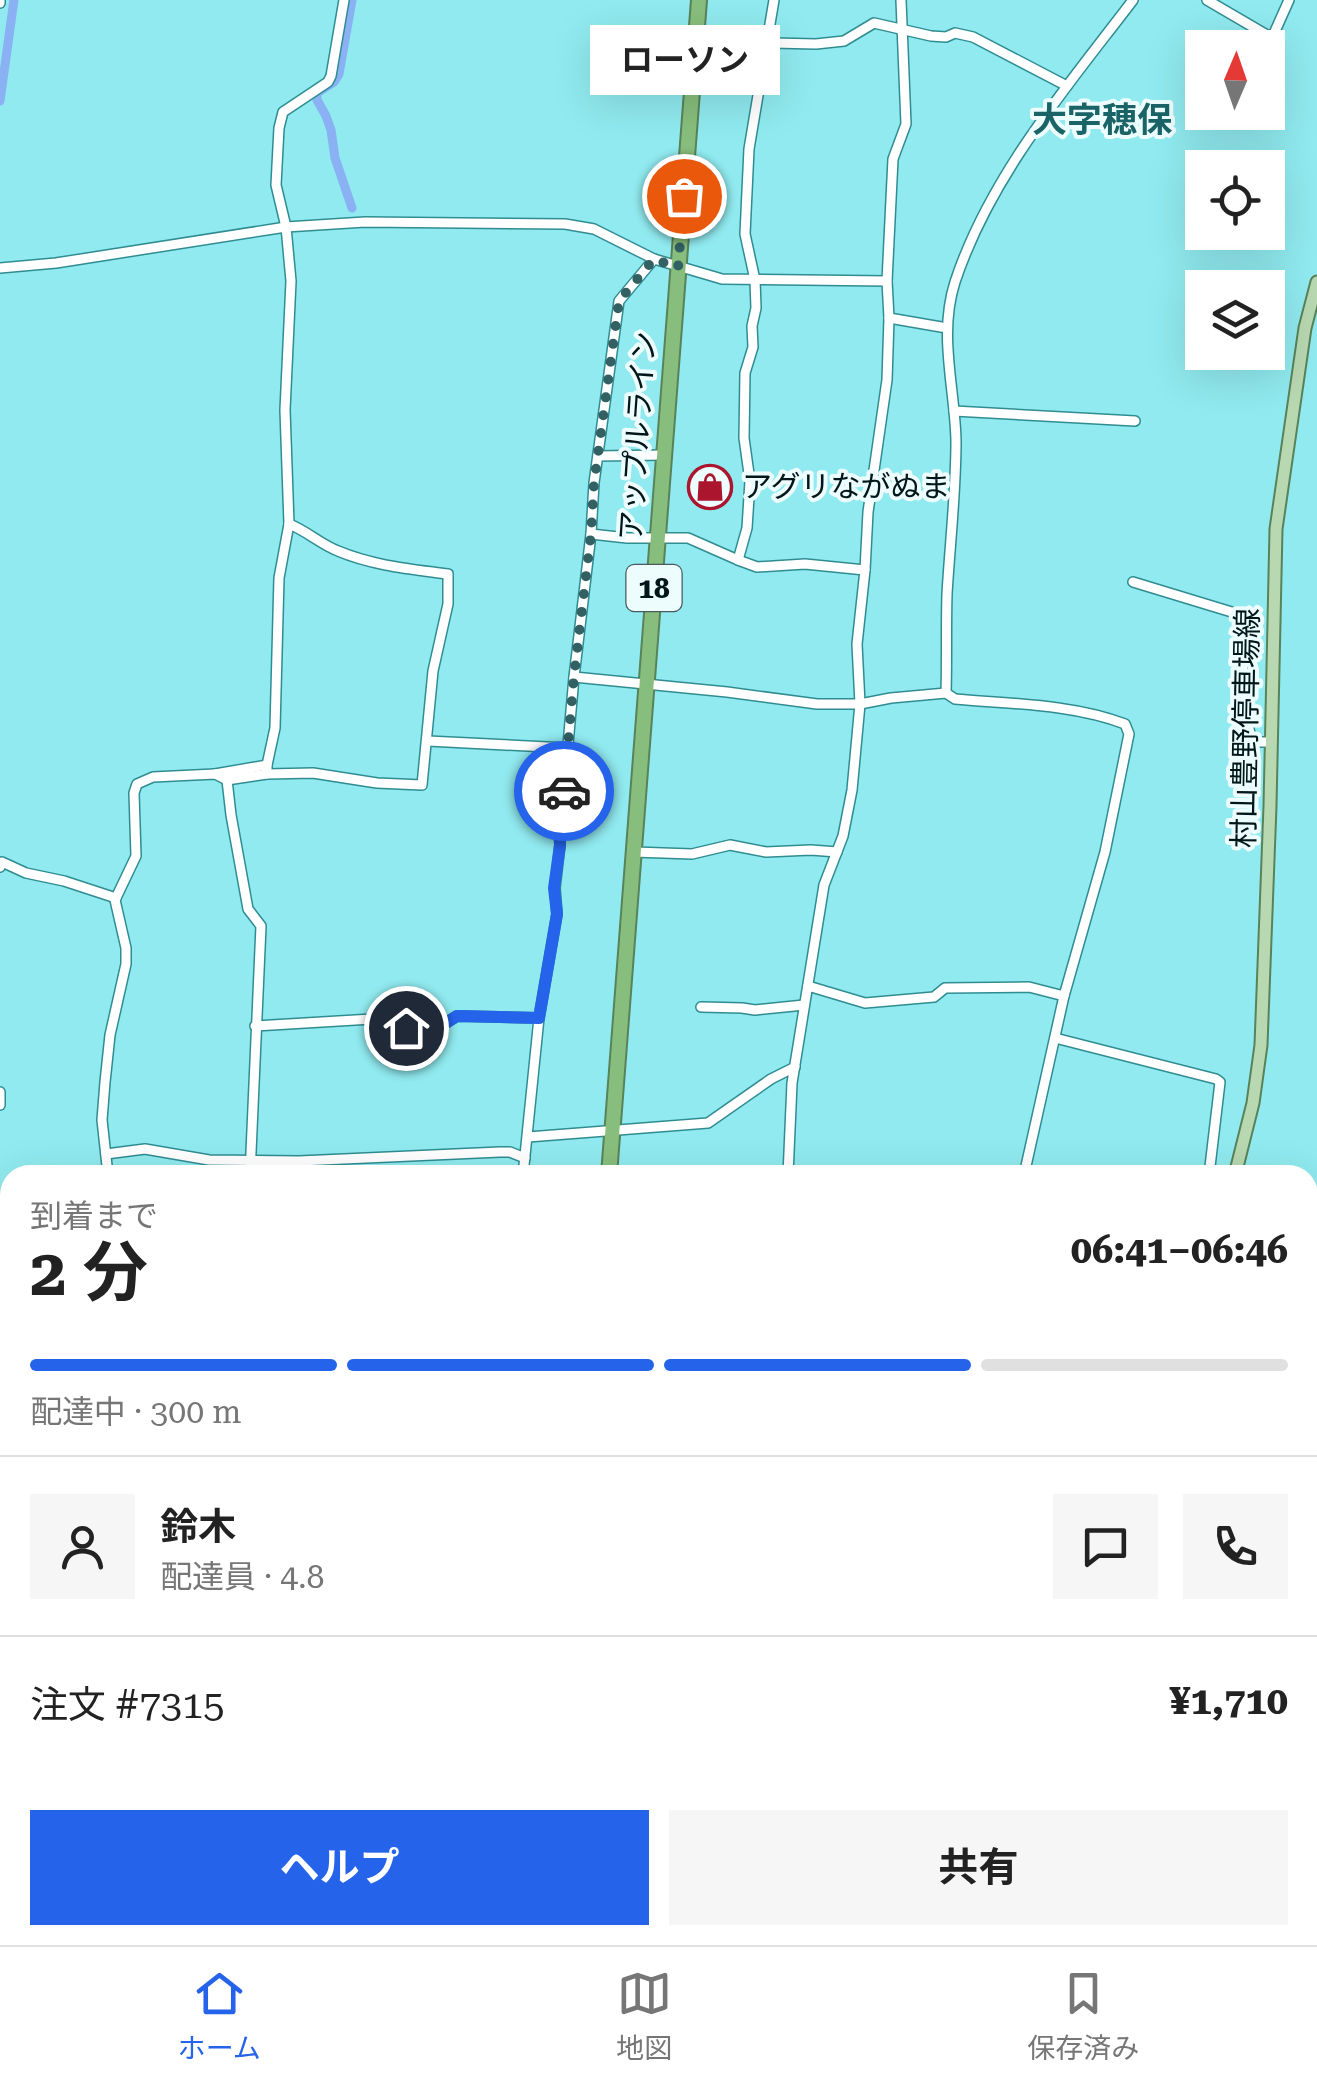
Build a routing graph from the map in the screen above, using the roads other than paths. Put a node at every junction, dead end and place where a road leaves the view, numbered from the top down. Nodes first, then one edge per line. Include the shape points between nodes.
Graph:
1 (344, 0) edge
2 (700, 0) edge
3 (774, 0) edge
4 (901, 0) edge
5 (1133, 0) edge
6 (1207, 0) edge
7 (1289, 0) edge
8 (902, 31) junction
9 (696, 44) junction
10 (768, 44) junction
11 (1067, 86) junction
12 (286, 227) junction
13 (654, 259) junction
14 (0, 268) edge
15 (678, 268) junction
16 (756, 280) junction
17 (886, 281) junction
18 (1317, 282) edge
19 (889, 318) junction
20 (947, 328) junction
21 (954, 411) junction
22 (1135, 422) dead end
23 (664, 455) junction
24 (598, 456) junction
25 (289, 524) junction
26 (591, 534) junction
27 (658, 539) junction
28 (738, 560) junction
29 (866, 570) junction
30 (1133, 582) dead end
31 (574, 676) junction
32 (647, 683) junction
33 (946, 693) junction
34 (860, 704) junction
35 (428, 741) junction
36 (1270, 742) junction
37 (568, 748) junction
38 (267, 769) junction
39 (215, 774) junction
40 (228, 780) junction
41 (634, 852) junction
42 (837, 852) junction
43 (0, 867) edge
44 (116, 898) junction
45 (808, 986) junction
46 (1064, 996) junction
47 (804, 1005) junction
48 (701, 1007) dead end
49 (539, 1018) junction
50 (255, 1026) junction
51 (1055, 1038) junction
52 (795, 1066) junction
53 (0, 1092) edge
54 (0, 1105) edge
55 (612, 1132) junction
56 (528, 1138) junction
57 (106, 1154) junction
58 (526, 1158) junction
59 (250, 1161) junction
60 (107, 1165) edge
61 (250, 1165) edge
62 (525, 1165) edge
63 (609, 1165) edge
64 (788, 1165) edge
65 (1026, 1165) edge
66 (1210, 1165) edge
67 (1237, 1165) edge

1 - 12 street via 328,82 283,112 276,185
2 - 9 highway, アップルライン / 18
3 - 10 street
4 - 8 street
5 - 11 street
6 - 7 street via 1272,38
8 - 10 street via 874,23 844,41
8 - 11 street via 973,37
8 - 17 street via 906,124 893,159
9 - 10 street
9 - 15 highway, アップルライン / 18
10 - 16 street via 749,148 746,234
11 - 20 street via 970,240
12 - 13 street via 565,224 594,229
12 - 14 street
12 - 25 street
13 - 15 street
13 - 24 street via 619,301
15 - 16 street
15 - 23 highway, アップルライン / 18
16 - 17 street
16 - 28 street via 745,373 747,528
17 - 19 street
18 - 36 main road, 村山豊野停車場線 via 1276,529
19 - 20 street
19 - 29 street
20 - 21 street
21 - 22 street
21 - 33 street
23 - 24 street
23 - 27 highway, アップルライン / 18
24 - 26 street
25 - 35 street via 356,557 448,574
25 - 38 street via 279,578 275,728
26 - 27 street
26 - 31 street
27 - 28 street via 688,538
27 - 32 highway, アップルライン / 18
28 - 29 street via 757,568
29 - 34 street via 856,644
30 - 36 street via 1235,614 1252,740
31 - 32 street
31 - 37 street
32 - 34 street
32 - 41 highway, アップルライン / 18
33 - 34 street
33 - 46 street via 1108,718 1126,724 1130,734
34 - 42 street via 852,790
35 - 37 street
35 - 38 street via 422,785
36 - 67 main road, 村山豊野停車場線 via 1261,1045
37 - 49 street via 557,914
38 - 39 street
38 - 40 street
39 - 40 street
39 - 44 street via 137,784 136,856
40 - 50 street via 248,909 261,926
41 - 42 street via 692,854 730,845
41 - 55 highway, アップルライン / 18
42 - 45 street via 824,885
43 - 44 street via 2,862
44 - 57 street via 126,964 110,1034 102,1120
45 - 46 street via 865,1003 934,997 945,988 1029,987
45 - 47 street
46 - 51 street
47 - 48 street
47 - 52 street
49 - 50 street via 457,1016 430,1033 372,1018
49 - 56 street
50 - 59 street
51 - 65 street
51 - 66 street via 1216,1078
52 - 55 street via 708,1123
52 - 64 street
53 - 54 street
55 - 56 street
55 - 63 highway, アップルライン / 18
56 - 58 street
57 - 59 street via 145,1149
57 - 60 street
58 - 59 street via 500,1152
58 - 62 street
59 - 61 street

